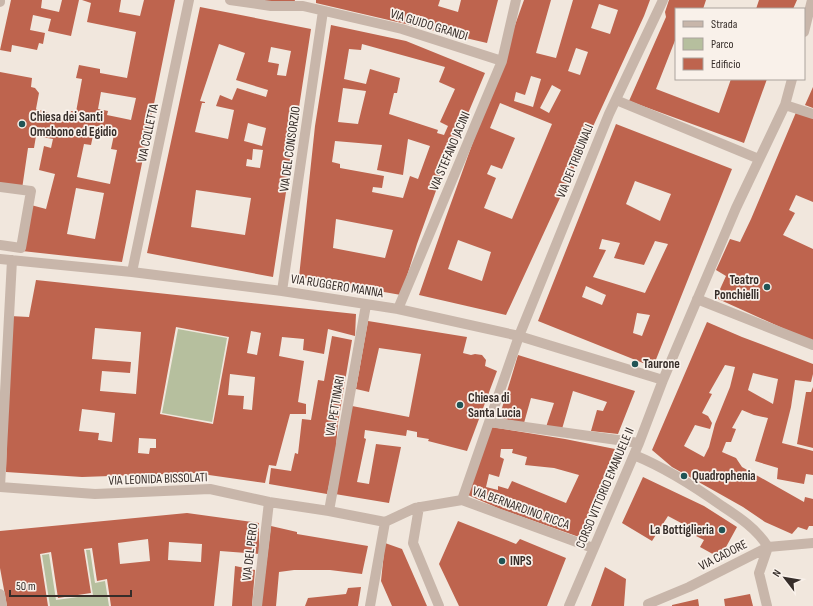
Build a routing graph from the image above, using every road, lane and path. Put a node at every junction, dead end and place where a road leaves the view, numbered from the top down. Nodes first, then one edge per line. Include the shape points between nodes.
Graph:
1 (189, 0) edge
2 (230, 0) edge
3 (516, 0) edge
4 (663, 0) edge
5 (812, 0) edge
6 (304, 3) edge
7 (323, 11) junction
8 (805, 28) edge
9 (502, 61) junction
10 (792, 80) edge
11 (616, 100) junction
12 (785, 105) junction
13 (813, 114) edge
14 (759, 159) junction
15 (0, 187) edge
16 (0, 245) edge
17 (0, 259) edge
18 (12, 260) junction
19 (132, 272) junction
20 (282, 291) junction
21 (697, 299) junction
22 (366, 305) junction
23 (398, 309) junction
24 (519, 336) junction
25 (813, 345) edge
26 (663, 380) junction
27 (489, 422) junction
28 (639, 443) junction
29 (634, 455) junction
30 (0, 487) edge
31 (462, 500) junction
32 (269, 502) junction
33 (419, 507) junction
34 (329, 511) junction
35 (385, 522) junction
36 (813, 543) edge
37 (768, 546) junction
38 (593, 548) junction
39 (0, 594) edge
40 (648, 604) dead end
41 (2, 606) edge
42 (257, 606) edge
43 (370, 606) edge
44 (439, 606) edge
45 (569, 606) edge
46 (767, 606) edge

1 - 19 street, VIA COLLETTA
2 - 6 street, VIA GUIDO GRANDI via 271,6
3 - 9 street, VIA STEFANO JACINI
4 - 11 street, VIA DEI TRIBUNALI
5 - 8 street
6 - 7 street, VIA GUIDO GRANDI
7 - 9 street, VIA GUIDO GRANDI via 402,29
7 - 20 street, VIA DEL CONSORZIO
9 - 23 street, VIA STEFANO JACINI
10 - 12 street, CORSO VITTORIO EMANUELE II
11 - 14 street
11 - 24 street, VIA DEI TRIBUNALI
12 - 13 street
12 - 14 street, CORSO VITTORIO EMANUELE II
14 - 21 street, CORSO VITTORIO EMANUELE II
15 - 16 street via 31,191 21,248
17 - 18 street, VIA RUGGERO MANNA
18 - 19 street, VIA RUGGERO MANNA
18 - 30 street
19 - 20 street, VIA RUGGERO MANNA
20 - 22 street, VIA RUGGERO MANNA
21 - 25 street
21 - 26 street, CORSO VITTORIO EMANUELE II
22 - 23 street, VIA RUGGERO MANNA
22 - 34 street, VIA PETTINARI
23 - 24 street, VIA RUGGERO MANNA
24 - 26 street, VIA RUGGERO MANNA
24 - 27 street, VIA DEI TRIBUNALI
26 - 28 street, CORSO VITTORIO EMANUELE II
27 - 28 street
27 - 31 street, VIA DEI TRIBUNALI
28 - 29 street, CORSO VITTORIO EMANUELE II
29 - 37 street via 695,486 761,536
29 - 38 street, CORSO VITTORIO EMANUELE II
30 - 32 street, VIA LEONIDA BISSOLATI via 94,494 210,489
31 - 33 street
31 - 38 street, VIA BERNARDINO RICCA
32 - 34 street, VIA LEONIDA BISSOLATI
32 - 42 street, VIA DEL PERO
33 - 35 street
33 - 44 street via 413,543
34 - 35 street, VIA LEONIDA BISSOLATI
35 - 43 street
36 - 37 street, VIA CADORE
37 - 40 street, VIA CADORE via 689,587
37 - 46 street via 759,573
38 - 45 street, CORSO VITTORIO EMANUELE II
39 - 41 street

